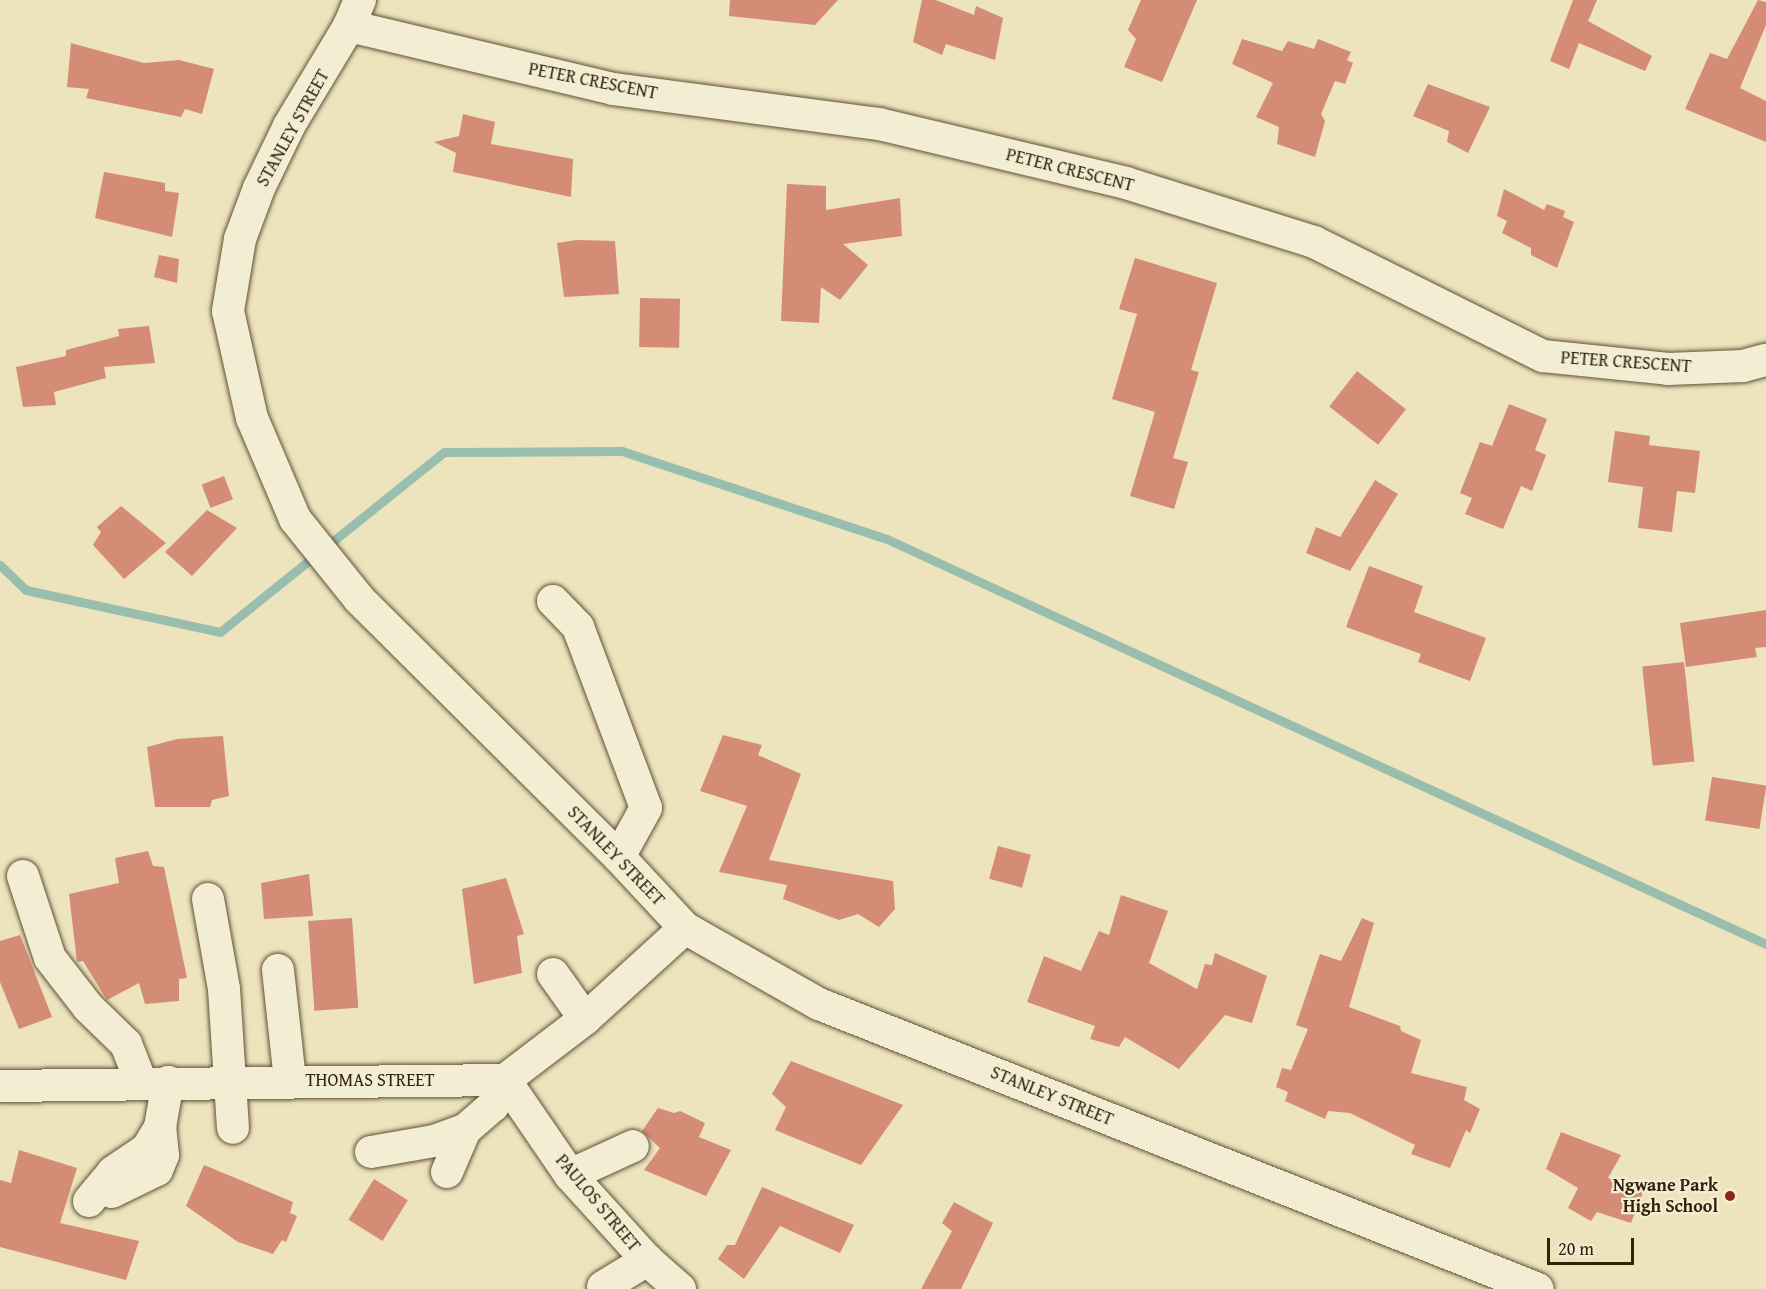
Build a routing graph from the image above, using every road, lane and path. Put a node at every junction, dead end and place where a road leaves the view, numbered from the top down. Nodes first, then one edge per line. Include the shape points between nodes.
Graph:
1 (355, 13) edge
2 (1765, 365) edge
3 (554, 601) dead end
4 (619, 856) junction
5 (23, 876) dead end
6 (208, 899) dead end
7 (685, 928) junction
8 (278, 970) dead end
9 (553, 974) dead end
10 (585, 1019) junction
11 (290, 1080) junction
12 (505, 1080) junction
13 (230, 1081) junction
14 (154, 1082) junction
15 (0, 1086) edge
16 (160, 1126) dead end
17 (233, 1128) dead end
18 (465, 1130) junction
19 (633, 1146) dead end
20 (371, 1152) dead end
21 (447, 1172) dead end
22 (570, 1175) junction
23 (647, 1260) junction
24 (603, 1287) dead end
25 (677, 1288) edge
26 (1538, 1289) edge

1 - 2 street, PETER CRESCENT via 613,89 879,124 1126,183 1314,242 1543,356 1668,369
1 - 4 street, STANLEY STREET via 290,126 259,188 240,239 228,311 252,418 295,519 359,599
3 - 4 street via 578,627 646,808
4 - 7 street, STANLEY STREET
5 - 14 street via 50,958
6 - 13 street via 224,989
7 - 10 street
7 - 26 street, STANLEY STREET via 819,1004
8 - 11 street
9 - 10 street
10 - 12 street
11 - 12 street, THOMAS STREET
11 - 13 street, THOMAS STREET
12 - 18 street via 493,1106
12 - 22 street, PAULOS STREET
13 - 14 street, THOMAS STREET
13 - 17 street
14 - 15 street, THOMAS STREET
14 - 16 street
18 - 20 street via 434,1141
18 - 21 street
19 - 22 street
22 - 23 street, PAULOS STREET
23 - 24 street
23 - 25 street, PAULOS STREET

